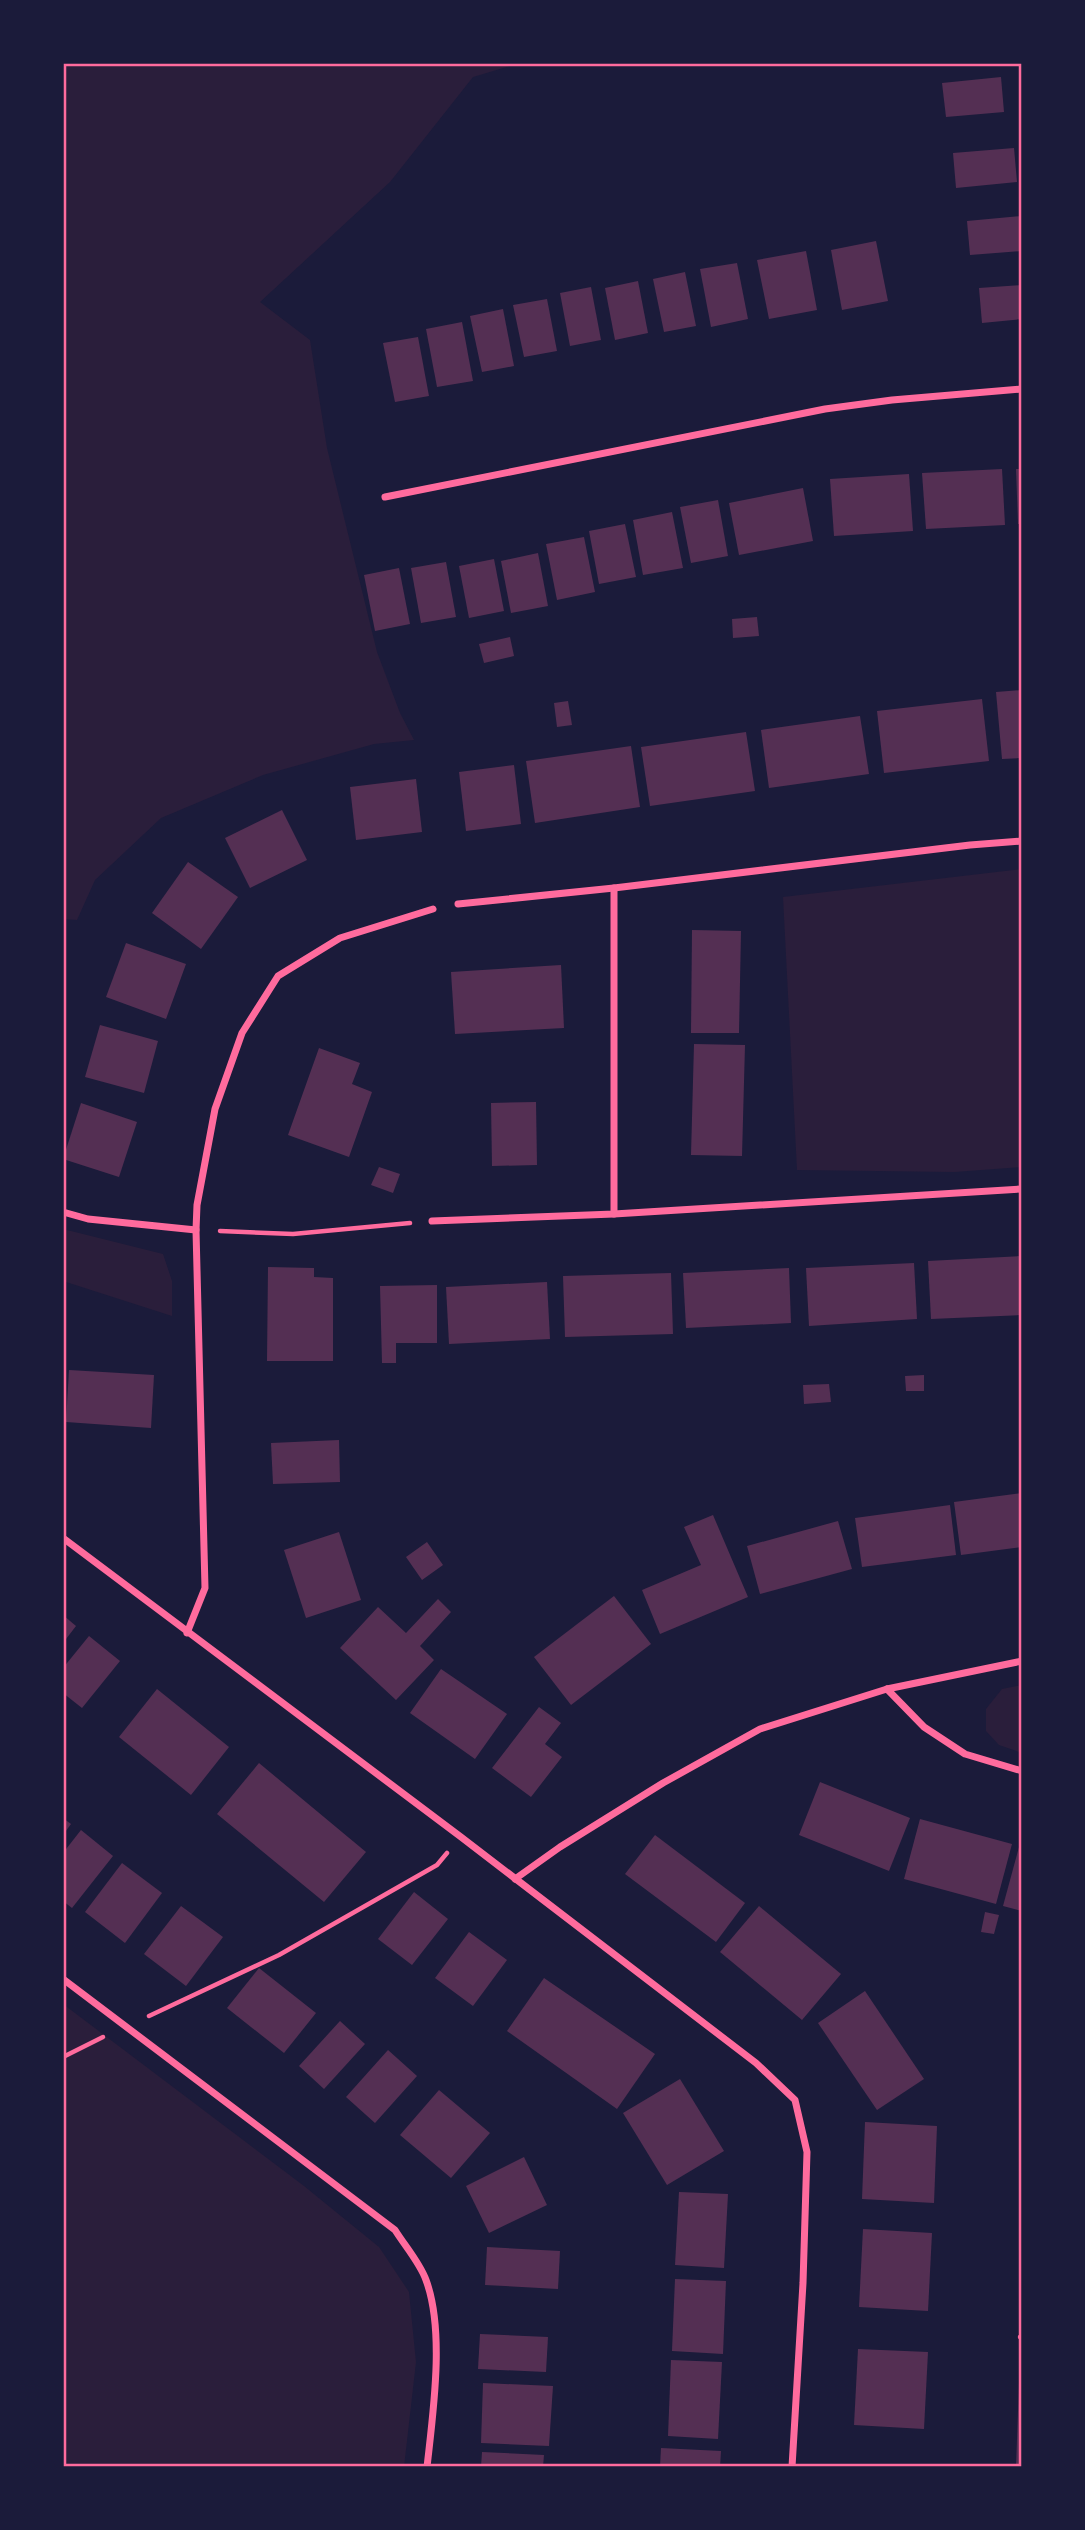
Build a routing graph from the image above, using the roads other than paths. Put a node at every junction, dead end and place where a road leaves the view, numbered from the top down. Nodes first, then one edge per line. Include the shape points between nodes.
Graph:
1 (1022, 389) edge
2 (385, 497) dead end
3 (1022, 841) edge
4 (614, 888) junction
5 (457, 904) dead end
6 (433, 909) dead end
7 (1022, 1189) edge
8 (63, 1212) edge
9 (614, 1214) junction
10 (432, 1221) road end
11 (196, 1230) junction
12 (63, 1538) edge
13 (187, 1633) junction
14 (1022, 1661) edge
15 (887, 1689) junction
16 (1022, 1771) edge
17 (515, 1879) junction
18 (63, 1979) edge
19 (427, 2467) edge
20 (792, 2467) edge

1 - 2 street via 825,409
3 - 4 street
4 - 5 street
4 - 9 street
6 - 11 street via 340,937 278,976 242,1033 215,1109
7 - 9 street
8 - 11 street via 88,1219
9 - 10 street
11 - 13 street via 205,1588
12 - 13 street
13 - 17 street
14 - 15 street
15 - 16 street via 924,1727 965,1754
15 - 17 street via 760,1730 663,1783
17 - 20 street via 756,2063 795,2100 807,2152
18 - 19 street via 395,2230 426,2278 434,2310 434,2395

